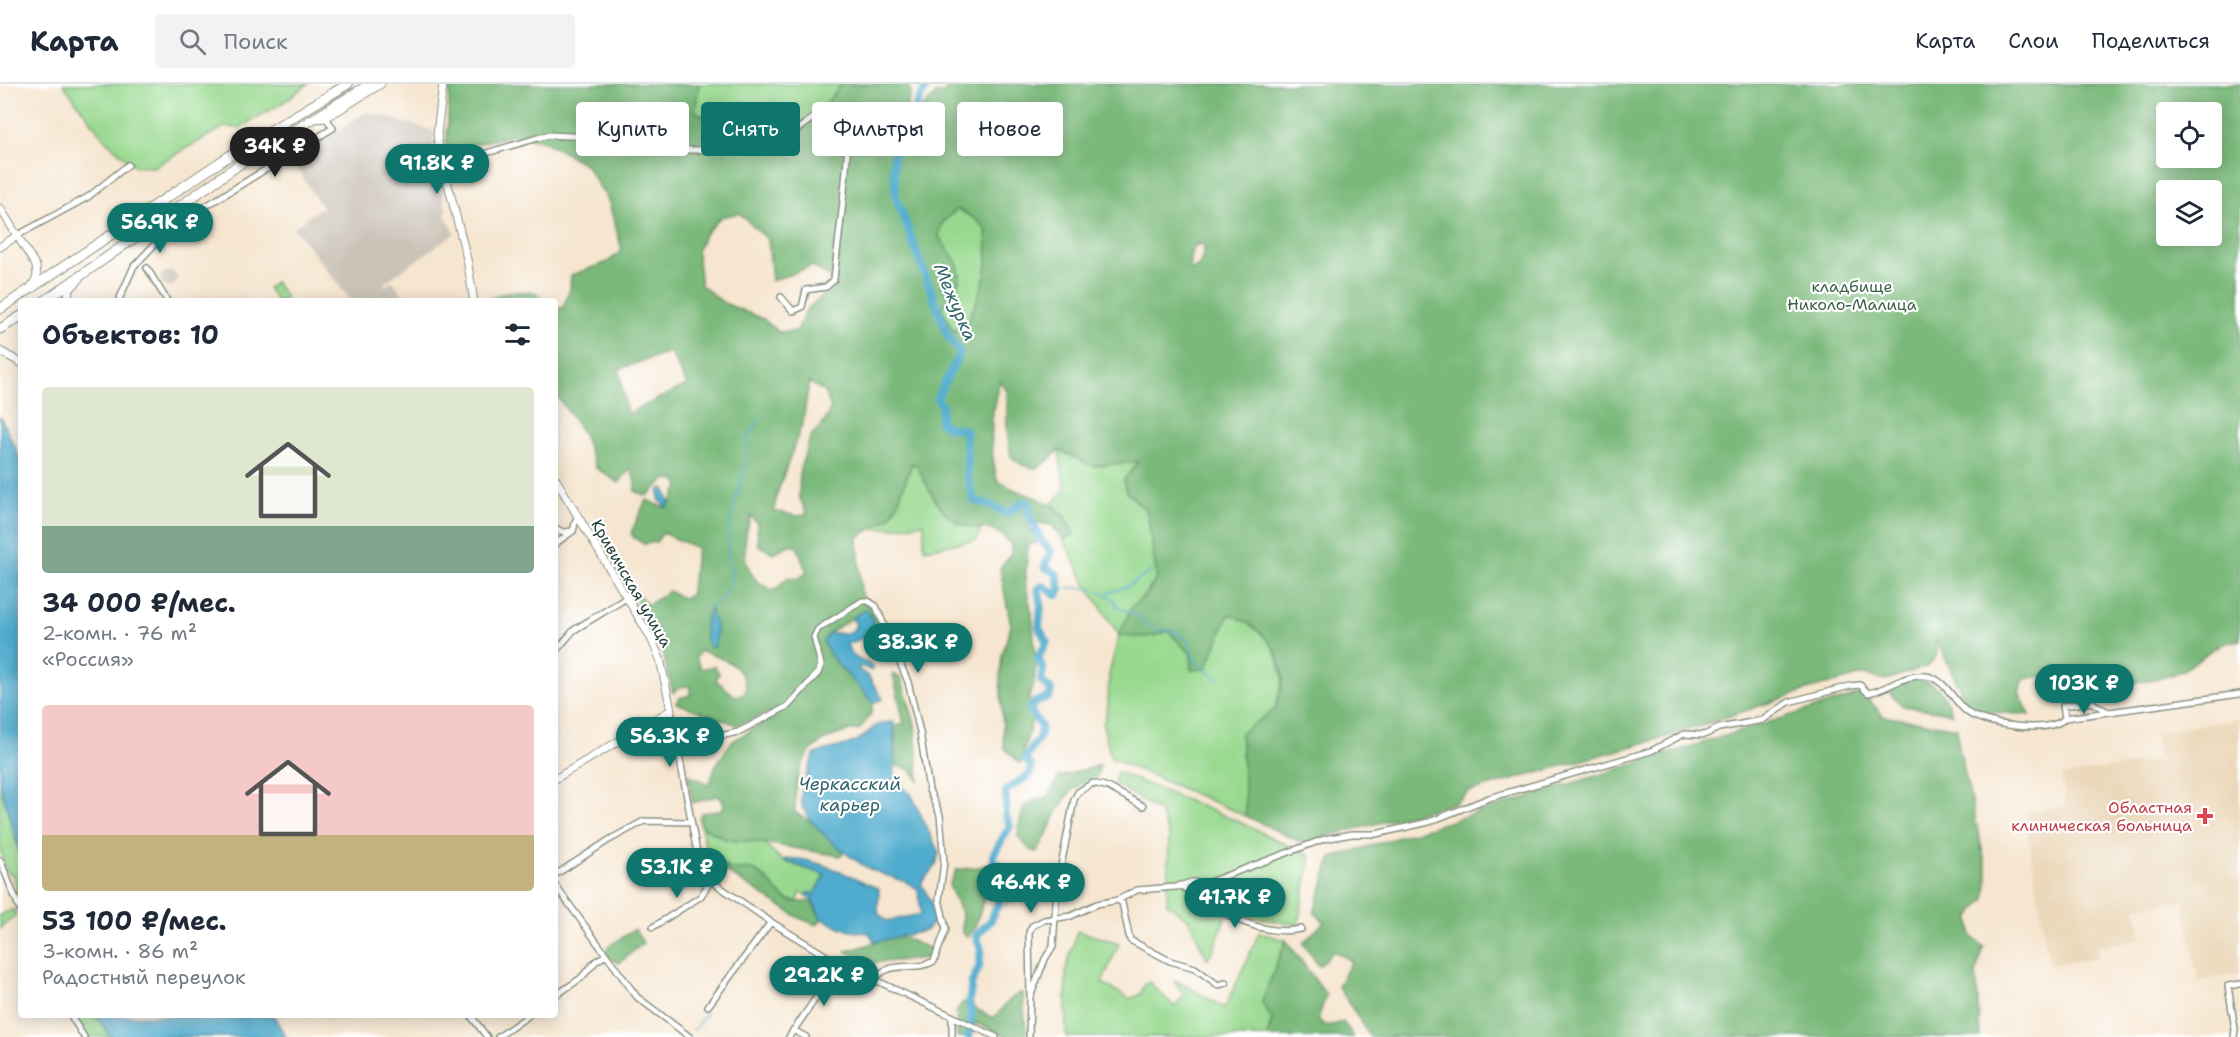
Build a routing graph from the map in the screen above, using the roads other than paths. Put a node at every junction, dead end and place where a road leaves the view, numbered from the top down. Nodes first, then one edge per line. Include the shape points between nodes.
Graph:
1 (348, 84) edge
2 (370, 84) edge
3 (381, 84) edge
4 (443, 85) edge
5 (326, 118) junction
6 (314, 119) junction
7 (128, 165) dead end
8 (442, 166) junction
9 (0, 208) edge
10 (18, 235) junction
11 (0, 247) edge
12 (77, 261) junction
13 (35, 265) junction
14 (147, 268) dead end
15 (86, 273) junction
16 (781, 297) dead end
17 (18, 298) edge
18 (18, 298) edge
19 (49, 298) edge
20 (68, 298) edge
21 (120, 298) edge
22 (166, 298) edge
23 (473, 298) edge
24 (1, 309) edge
25 (18, 318) edge
26 (0, 329) edge
27 (0, 351) edge
28 (18, 361) edge
29 (558, 483) edge
30 (577, 514) junction
31 (558, 530) edge
32 (573, 531) junction
33 (558, 542) edge
34 (628, 597) junction
35 (558, 649) edge
36 (2240, 694) edge
37 (671, 710) junction
38 (2108, 712) junction
39 (2065, 718) junction
40 (675, 729) junction
41 (558, 777) edge
42 (1143, 806) dead end
43 (691, 822) junction
44 (0, 860) edge
45 (558, 873) edge
46 (711, 880) junction
47 (1180, 885) junction
48 (558, 889) edge
49 (1118, 900) junction
50 (18, 905) edge
51 (1056, 918) junction
52 (771, 922) junction
53 (653, 927) dead end
54 (1301, 929) dead end
55 (606, 955) junction
56 (840, 963) junction
57 (874, 980) junction
58 (1226, 983) dead end
59 (2240, 984) edge
60 (558, 994) edge
61 (1030, 997) junction
62 (708, 1006) dead end
63 (952, 1016) junction
64 (72, 1018) edge
65 (473, 1018) edge
66 (525, 1018) edge
67 (793, 1030) junction
68 (687, 1036) edge
69 (84, 1037) edge
70 (487, 1037) edge
71 (498, 1037) edge
72 (789, 1037) edge
73 (806, 1037) edge
74 (952, 1037) edge
75 (996, 1037) edge
76 (1029, 1037) edge
77 (2234, 1037) edge

1 - 12 highway via 238,150
2 - 6 highway
3 - 5 street
4 - 8 street via 437,134
5 - 6 street
5 - 21 street via 333,128 193,214 144,253
6 - 15 highway via 244,161
7 - 10 street via 88,197
8 - 16 street via 548,135 614,138 666,150 698,150 793,133 826,108 844,107 847,120 834,280 826,287 806,290 802,307 793,311
8 - 23 street
9 - 10 street
10 - 11 street
10 - 13 street
12 - 13 street via 50,273
12 - 17 highway
13 - 24 street via 34,284
14 - 22 street
15 - 19 highway
15 - 20 street via 69,290
18 - 24 highway
25 - 26 highway
27 - 28 street
29 - 30 street, Кривичская улица
30 - 32 street
30 - 34 street, Кривичская улица
31 - 32 street
32 - 33 street
34 - 35 street via 574,630
34 - 37 street, Кривичская улица via 657,651
36 - 38 street
37 - 40 street, Кривичская улица
37 - 41 street
38 - 39 street
38 - 39 street via 2091,702 2063,706
39 - 47 street via 2036,728 1981,719 1968,713 1947,688 1925,676 1911,677 1868,693 1860,685 1850,686 1789,702 1764,720 1719,728 1704,735 1684,734 1651,752 1489,798 1429,822 1376,834 1324,839 1217,880
40 - 43 street, Кривичская улица
40 - 57 street via 712,738 738,732 789,706 818,673 821,665 814,637 818,629 862,601 876,606 908,682 929,790 940,815 944,862 939,899 946,929 934,961 922,966 887,968
42 - 51 street via 1108,787 1087,784 1074,800 1057,886
43 - 45 street via 644,821
43 - 46 street, Кривичская улица via 698,856
44 - 50 street
46 - 52 street, Кривичская улица
46 - 53 street via 700,897
47 - 49 street via 1137,890
47 - 54 street via 1204,902 1267,929
48 - 55 street
49 - 51 street
49 - 58 street via 1130,940 1170,961 1196,968 1218,985
51 - 61 street via 1053,946
51 - 61 street via 1038,923 1029,932
52 - 56 street, Кривичская улица
52 - 62 street
55 - 60 street
55 - 68 street via 640,1001
56 - 57 street, Кривичская улица
56 - 67 street
57 - 63 street, Кривичская улица
59 - 77 street via 2228,986
61 - 76 street
63 - 74 street
63 - 75 street, Кривичская улица
64 - 69 street
65 - 70 street
66 - 71 street
67 - 72 street
67 - 73 street

